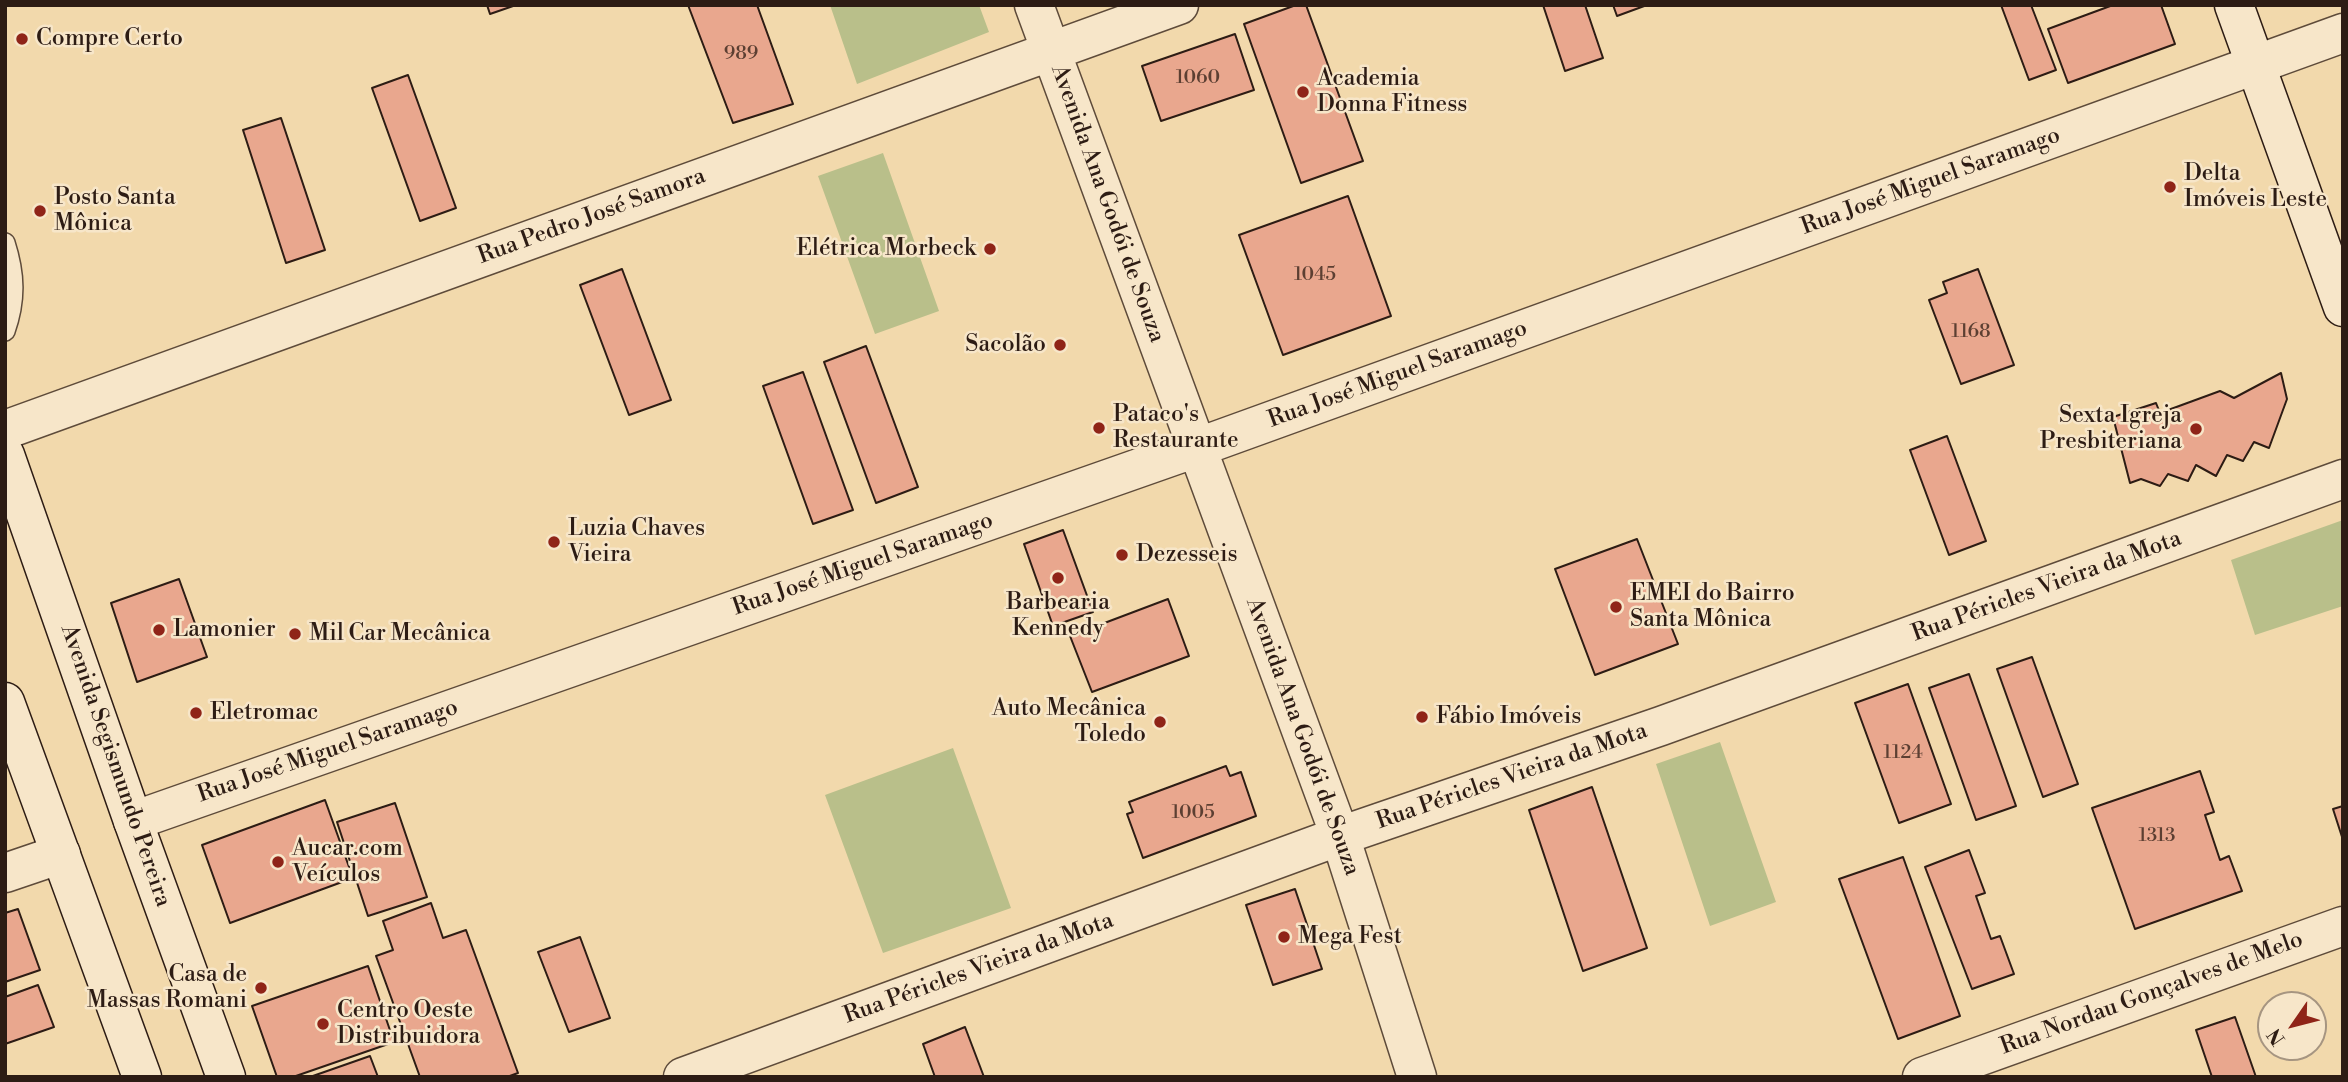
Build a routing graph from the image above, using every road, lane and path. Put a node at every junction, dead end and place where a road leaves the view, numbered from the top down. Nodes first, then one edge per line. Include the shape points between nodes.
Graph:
1 (1034, 5) edge
2 (1179, 5) edge
3 (2234, 5) edge
4 (2343, 33) edge
5 (1051, 51) junction
6 (2255, 64) junction
7 (5, 243) edge
8 (2343, 306) edge
9 (5, 331) edge
10 (5, 430) edge
11 (1196, 448) junction
12 (5, 455) edge
13 (2343, 480) edge
14 (5, 702) edge
15 (133, 821) junction
16 (1339, 836) junction
17 (61, 854) junction
18 (5, 873) edge
19 (2343, 926) edge
20 (142, 1077) edge
21 (226, 1077) edge
22 (683, 1077) edge
23 (1417, 1077) edge
24 (1922, 1077) edge

1 - 5 street, Avenida Ana Godói de Souza
2 - 5 street, Rua Pedro José Samora
3 - 6 street
4 - 6 street, Rua José Miguel Saramago
5 - 10 street, Rua Pedro José Samora
5 - 11 street, Avenida Ana Godói de Souza
6 - 8 street
6 - 11 street, Rua José Miguel Saramago
7 - 9 lane via 14,299
11 - 15 street, Rua José Miguel Saramago
11 - 16 street, Avenida Ana Godói de Souza
12 - 15 street, Avenida Segismundo Pereira
13 - 16 street, Rua Péricles Vieira da Mota via 1661,726
14 - 17 street
15 - 21 street, Avenida Segismundo Pereira
16 - 22 street, Rua Péricles Vieira da Mota
16 - 23 street, Avenida Ana Godói de Souza
17 - 18 street
17 - 20 street
19 - 24 street, Rua Nordau Gonçalves de Melo

